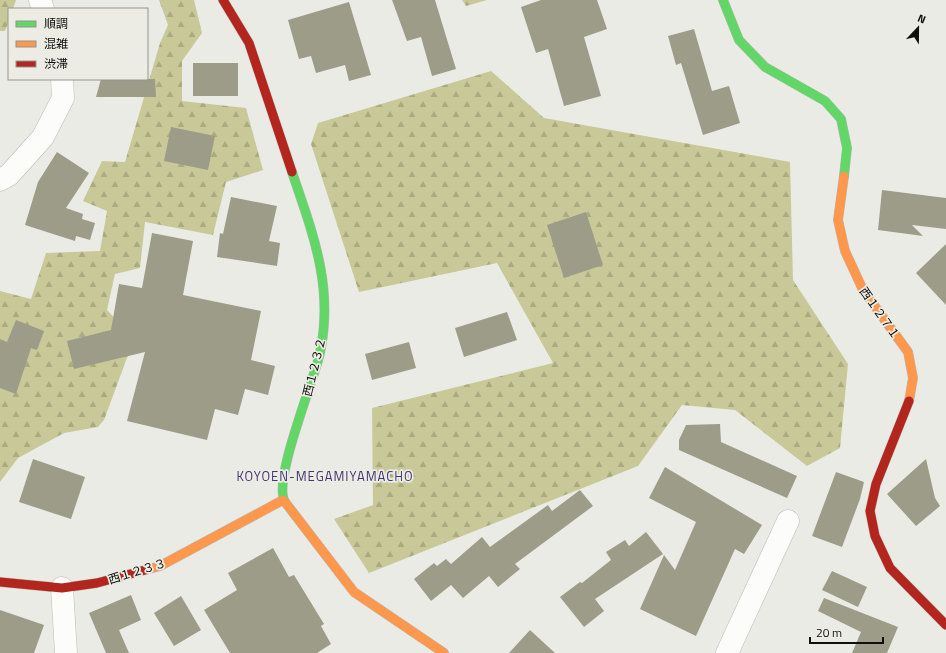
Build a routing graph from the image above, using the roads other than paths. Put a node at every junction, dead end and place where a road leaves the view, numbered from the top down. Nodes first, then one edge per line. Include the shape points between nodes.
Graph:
1 (223, 0) edge
2 (723, 0) edge
3 (62, 80) edge
4 (0, 180) edge
5 (283, 500) junction
6 (788, 521) dead end
7 (0, 582) edge
8 (62, 588) junction
9 (946, 625) edge
10 (66, 653) edge
11 (444, 653) edge
12 (727, 653) edge

1 - 5 street, 西１２３２ via 250,43 317,246 326,306 320,353 282,477
2 - 9 street, 西１２７１ via 739,40 765,67 825,101 841,119 847,148 838,220 846,251 863,290 908,352 913,378 909,403 876,484 870,511 875,536 890,568
3 - 4 street via 63,98 43,137 9,174
5 - 8 street, 西１２３３ via 160,566 97,583
5 - 11 street via 354,592
6 - 12 street
7 - 8 street, 西１２３３
8 - 10 street

